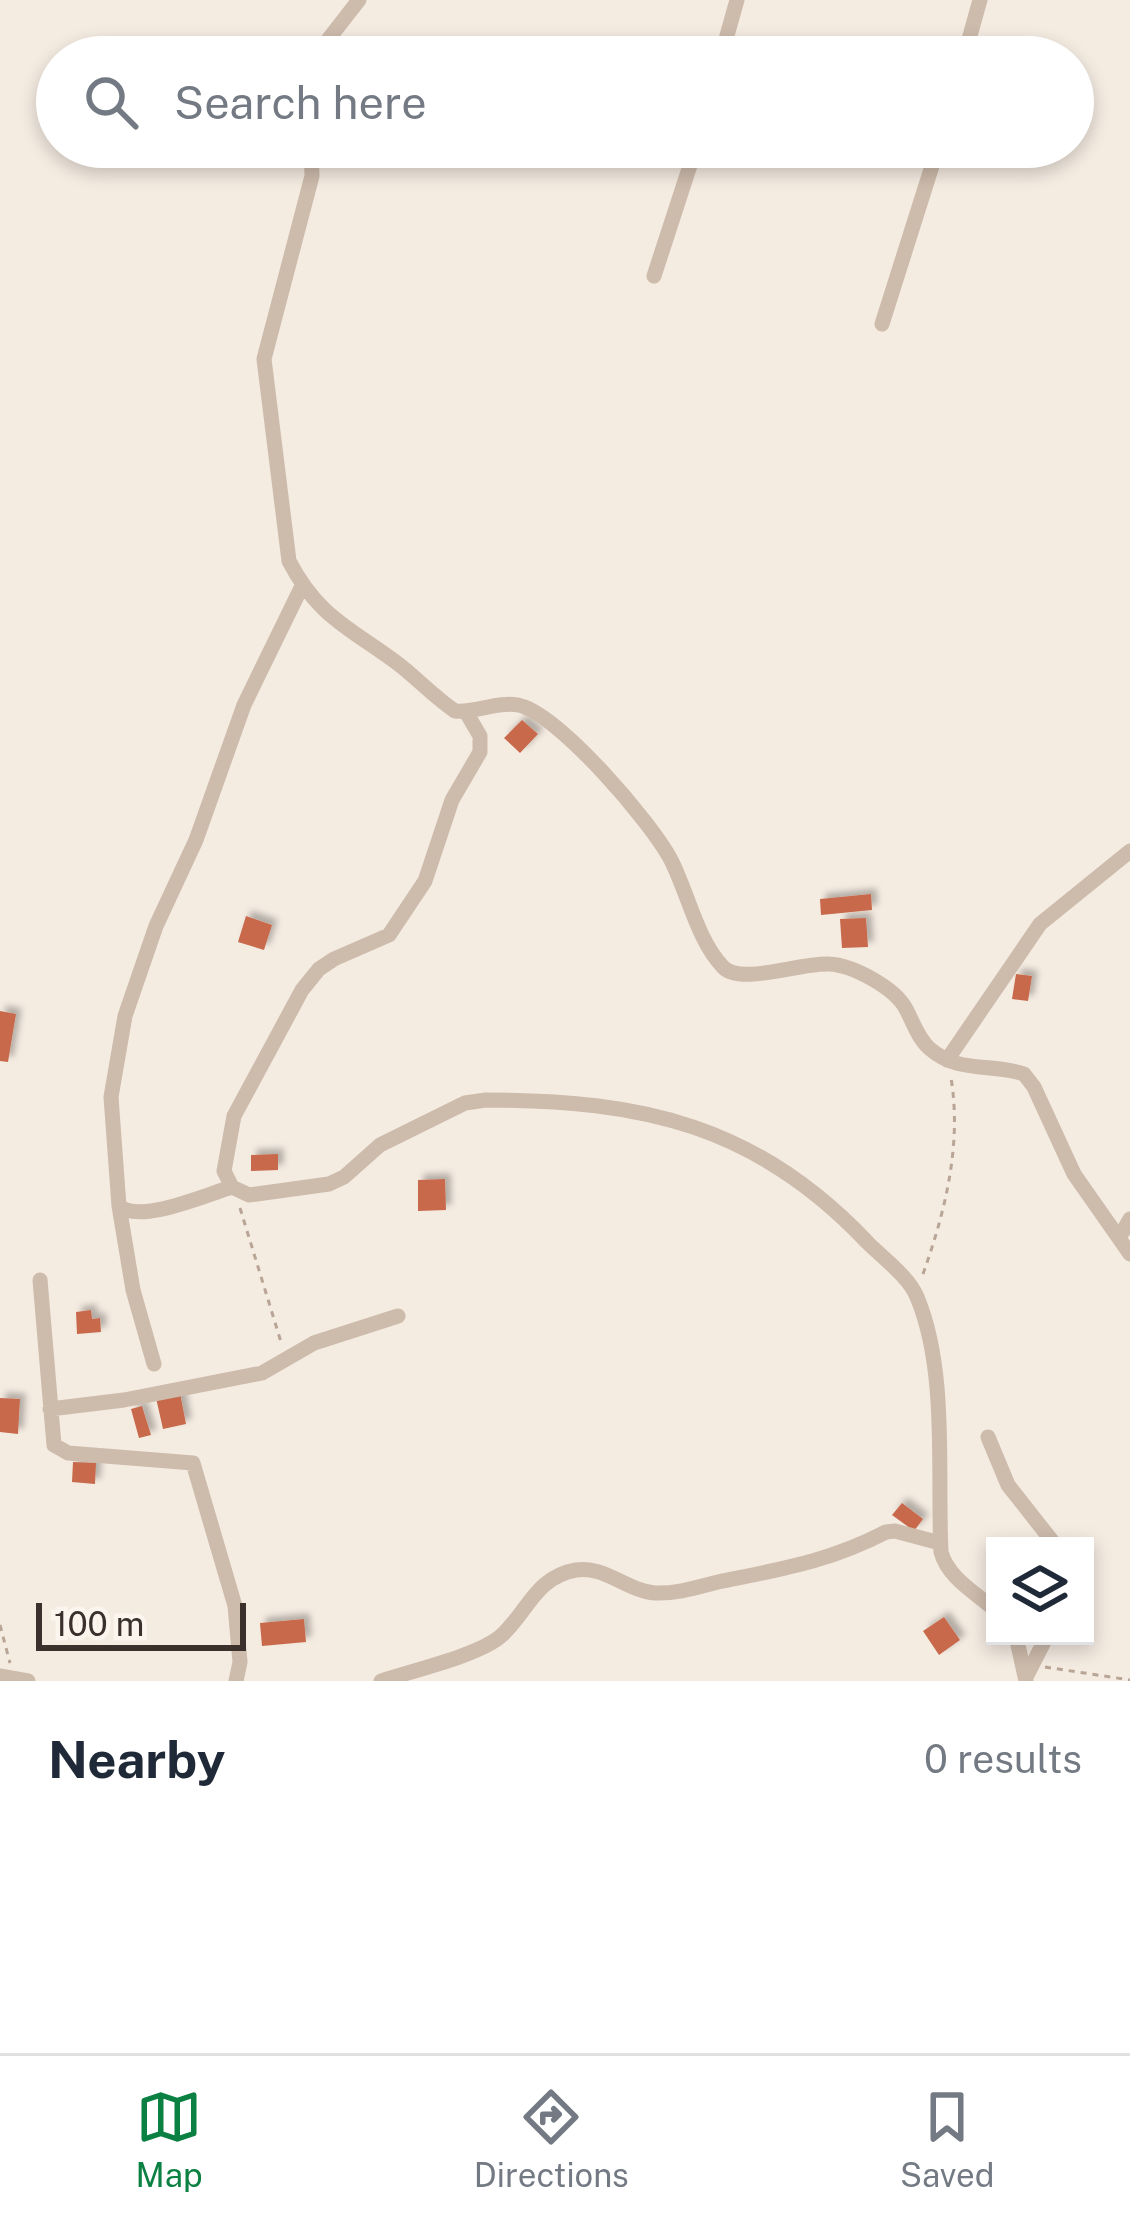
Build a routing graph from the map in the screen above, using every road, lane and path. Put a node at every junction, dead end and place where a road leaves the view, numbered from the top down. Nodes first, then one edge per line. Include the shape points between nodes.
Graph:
1 (359, 0) edge
2 (737, 0) edge
3 (980, 0) edge
4 (331, 36) edge
5 (727, 36) edge
6 (970, 36) edge
7 (312, 168) edge
8 (689, 168) edge
9 (931, 168) edge
10 (654, 276) dead end
11 (881, 324) dead end
12 (302, 586) junction
13 (466, 712) junction
14 (1130, 850) edge
15 (947, 1060) junction
16 (232, 1187) junction
17 (119, 1206) junction
18 (1130, 1219) edge
19 (1119, 1238) junction
20 (1130, 1254) edge
21 (40, 1280) dead end
22 (916, 1293) junction
23 (398, 1316) dead end
24 (284, 1362) junction
25 (154, 1364) dead end
26 (50, 1409) junction
27 (988, 1437) dead end
28 (1049, 1537) edge
29 (940, 1543) junction
30 (986, 1602) edge
31 (0, 1625) edge
32 (1019, 1645) edge
33 (1042, 1645) edge
34 (1028, 1674) edge
35 (15, 1679) edge
36 (1130, 1680) edge
37 (236, 1681) edge
38 (381, 1681) edge

1 - 4 street
2 - 5 street
3 - 6 street
7 - 12 street via 264,359 289,560
8 - 10 street
9 - 11 street
12 - 13 street via 359,641
12 - 17 street via 244,705 124,1016 111,1097
13 - 15 street via 522,705 604,774 670,857 727,971 841,966 903,1003 928,1048
13 - 16 street via 480,752 452,800 425,881 389,935 334,959 302,990 235,1116 224,1171
14 - 15 street via 1032,933
15 - 19 street via 1030,1079 1074,1174
15 - 22 path via 954,1111 948,1194
16 - 17 street via 145,1213
16 - 22 street via 249,1195 329,1184 380,1145 465,1103 642,1110 749,1148 842,1215
16 - 24 path
17 - 25 street
18 - 19 street
19 - 20 street
21 - 26 street
22 - 29 street via 935,1380
23 - 24 street via 314,1342
24 - 26 street via 192,1388
26 - 37 street via 58,1450 197,1468 236,1606
27 - 28 street via 1008,1485
29 - 30 street via 944,1564
29 - 38 street via 886,1532 825,1561 662,1594 580,1569 547,1582 501,1637
31 - 35 path
32 - 34 street
33 - 34 street
34 - 36 path

